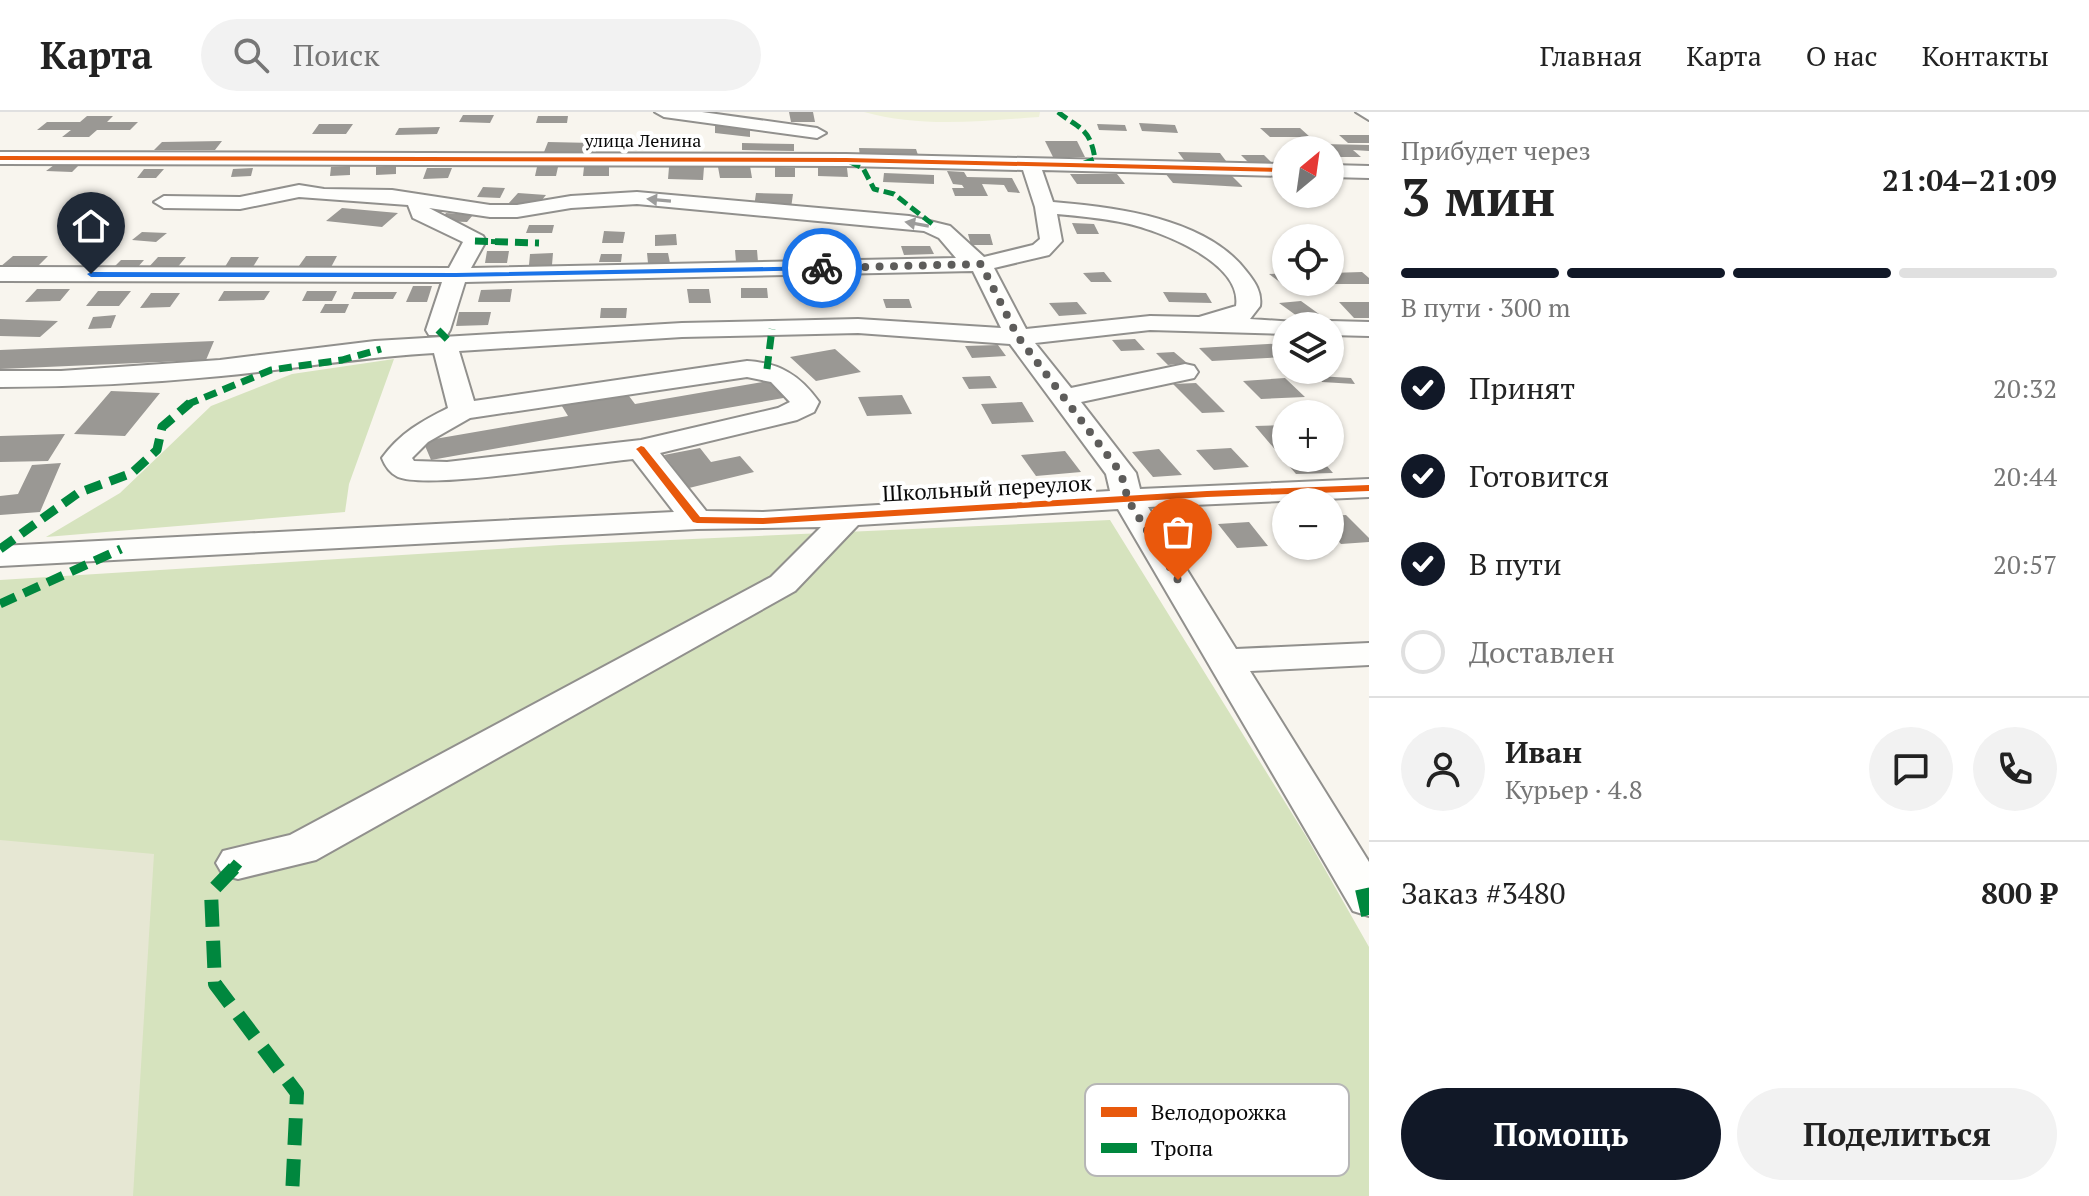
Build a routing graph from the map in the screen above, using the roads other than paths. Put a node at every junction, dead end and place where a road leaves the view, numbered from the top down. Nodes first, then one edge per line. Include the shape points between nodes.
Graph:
1 (664, 112) edge
2 (832, 118) dead end
3 (817, 133) junction
4 (377, 138) dead end
5 (0, 158) edge
6 (329, 158) junction
7 (846, 160) junction
8 (1031, 165) junction
9 (1272, 170) edge
10 (1344, 171) edge
11 (1369, 172) edge
12 (299, 191) junction
13 (418, 200) junction
14 (164, 202) dead end
15 (1045, 207) junction
16 (981, 264) junction
17 (0, 274) edge
18 (456, 275) junction
19 (1150, 323) junction
20 (1272, 327) edge
21 (1344, 328) edge
22 (1369, 329) edge
23 (442, 337) junction
24 (1018, 337) junction
25 (1185, 372) dead end
26 (0, 379) edge
27 (1062, 398) junction
28 (463, 411) junction
29 (641, 449) junction
30 (1369, 488) edge
31 (1128, 500) junction
32 (849, 516) junction
33 (697, 520) junction
34 (0, 556) edge
35 (1369, 654) edge
36 (1228, 661) junction
37 (238, 863) dead end
38 (1369, 899) edge

1 - 3 street
2 - 3 street
3 - 7 street via 836,142
4 - 6 street
5 - 6 street, улица Ленина
6 - 7 street, улица Ленина
6 - 12 street
7 - 8 street, улица Ленина
8 - 9 street, улица Ленина
8 - 15 street
10 - 11 street
12 - 13 street
12 - 14 street via 240,203
16 -> 13 street via 962,254 947,233 909,222 637,198 517,211
13 - 18 street via 420,214 475,241
15 - 16 street via 1048,246
15 - 19 street via 1129,217 1183,236 1238,273 1249,297 1242,314 1229,318
16 - 18 street
16 - 24 street
17 - 18 street
18 - 23 street
19 - 20 street
19 - 24 street
21 - 22 street
23 - 24 street via 858,326
23 - 26 street via 220,368
23 - 28 street
24 - 27 street
25 - 27 street
27 - 31 street via 1121,473
28 - 29 street via 412,442 397,458 399,464 407,470 447,471
28 - 29 street via 747,369 781,375 805,402 787,414
29 - 33 street
30 - 31 street, Школьный переулок
31 - 32 street, Школьный переулок
31 - 36 street
32 - 33 street, Школьный переулок
32 - 37 street via 783,584 301,849
33 - 34 street, Школьный переулок
35 - 36 street
36 - 38 street

